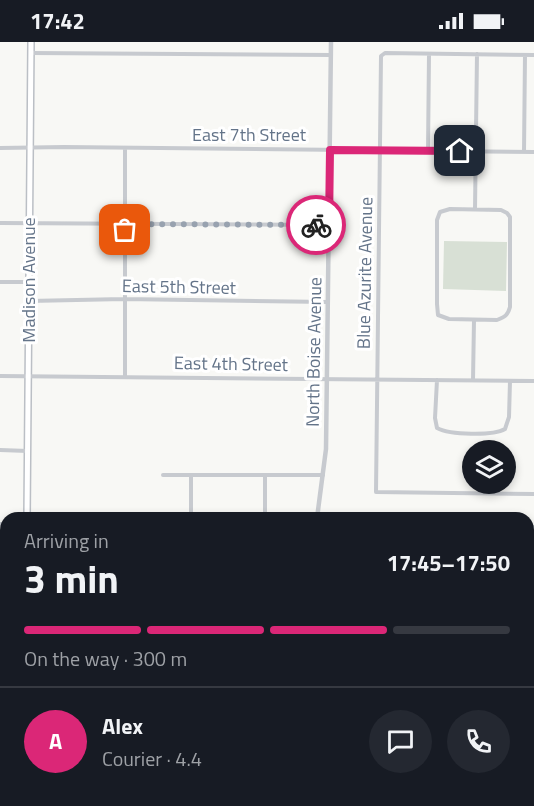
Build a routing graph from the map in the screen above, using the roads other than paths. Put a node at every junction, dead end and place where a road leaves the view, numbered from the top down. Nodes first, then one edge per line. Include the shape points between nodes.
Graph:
1 (31, 42) edge
2 (332, 42) edge
3 (31, 52) junction
4 (429, 54) junction
5 (477, 54) junction
6 (331, 55) junction
7 (525, 55) junction
8 (534, 55) edge
9 (29, 147) junction
10 (125, 147) junction
11 (0, 148) edge
12 (330, 150) junction
13 (380, 150) junction
14 (428, 151) junction
15 (476, 152) junction
16 (524, 152) junction
17 (534, 152) edge
18 (475, 209) junction
19 (0, 223) edge
20 (29, 223) junction
21 (125, 224) junction
22 (329, 225) junction
23 (0, 282) edge
24 (29, 282) junction
25 (124, 299) junction
26 (29, 301) junction
27 (328, 302) junction
28 (474, 320) junction
29 (0, 376) edge
30 (28, 376) junction
31 (125, 377) junction
32 (327, 379) junction
33 (377, 379) junction
34 (437, 380) junction
35 (473, 380) junction
36 (510, 381) junction
37 (534, 381) edge
38 (0, 450) edge
39 (28, 451) junction
40 (164, 475) dead end
41 (191, 475) junction
42 (265, 475) junction
43 (324, 475) junction
44 (534, 494) edge
45 (27, 512) edge
46 (191, 512) edge
47 (265, 512) edge
48 (318, 512) edge

1 - 3 main road, Madison Avenue
2 - 6 street, North Boise Avenue
3 - 6 street
3 - 9 main road, Madison Avenue
4 - 5 street
4 - 13 street, Blue Azurite Avenue via 382,55
4 - 14 street
5 - 7 street
5 - 15 street
6 - 12 street, North Boise Avenue
7 - 8 street
7 - 16 street
9 - 10 street, East 7th Street
9 - 11 street, East 7th Street
9 - 20 main road, Madison Avenue
10 - 12 street, East 7th Street
10 - 21 street
12 - 13 street, East 7th Street
12 - 22 street, North Boise Avenue
13 - 14 street, East 7th Street
13 - 33 street, Blue Azurite Avenue
14 - 15 street, East 7th Street
15 - 16 street, East 7th Street
15 - 18 street
16 - 17 street, East 7th Street
18 - 28 street via 501,210 510,217 511,266 510,307 506,316
18 - 28 street via 450,209 440,213 437,220 438,315
19 - 20 street
20 - 21 street
20 - 24 main road, Madison Avenue
21 - 22 street
21 - 25 street
22 - 27 street, North Boise Avenue
23 - 24 street
24 - 26 main road, Madison Avenue
25 - 26 street, East 5th Street
25 - 27 street, East 5th Street
25 - 31 street
26 - 30 main road, Madison Avenue
27 - 32 street, North Boise Avenue
28 - 35 street
29 - 30 street, East 4th Street
30 - 31 street, East 4th Street
30 - 39 main road, Madison Avenue
31 - 32 street, East 4th Street
32 - 33 street, East 4th Street
32 - 43 street, North Boise Avenue
33 - 34 street, East 4th Street
33 - 44 street, Blue Azurite Avenue via 376,492
34 - 35 street, East 4th Street
34 - 36 street via 437,429 493,433 505,429 507,424
35 - 36 street, East 4th Street
36 - 37 street, East 4th Street
38 - 39 street
39 - 45 main road, Madison Avenue
40 - 41 street
41 - 42 street
41 - 46 street
42 - 43 street
42 - 47 street
43 - 48 street, North Boise Avenue

